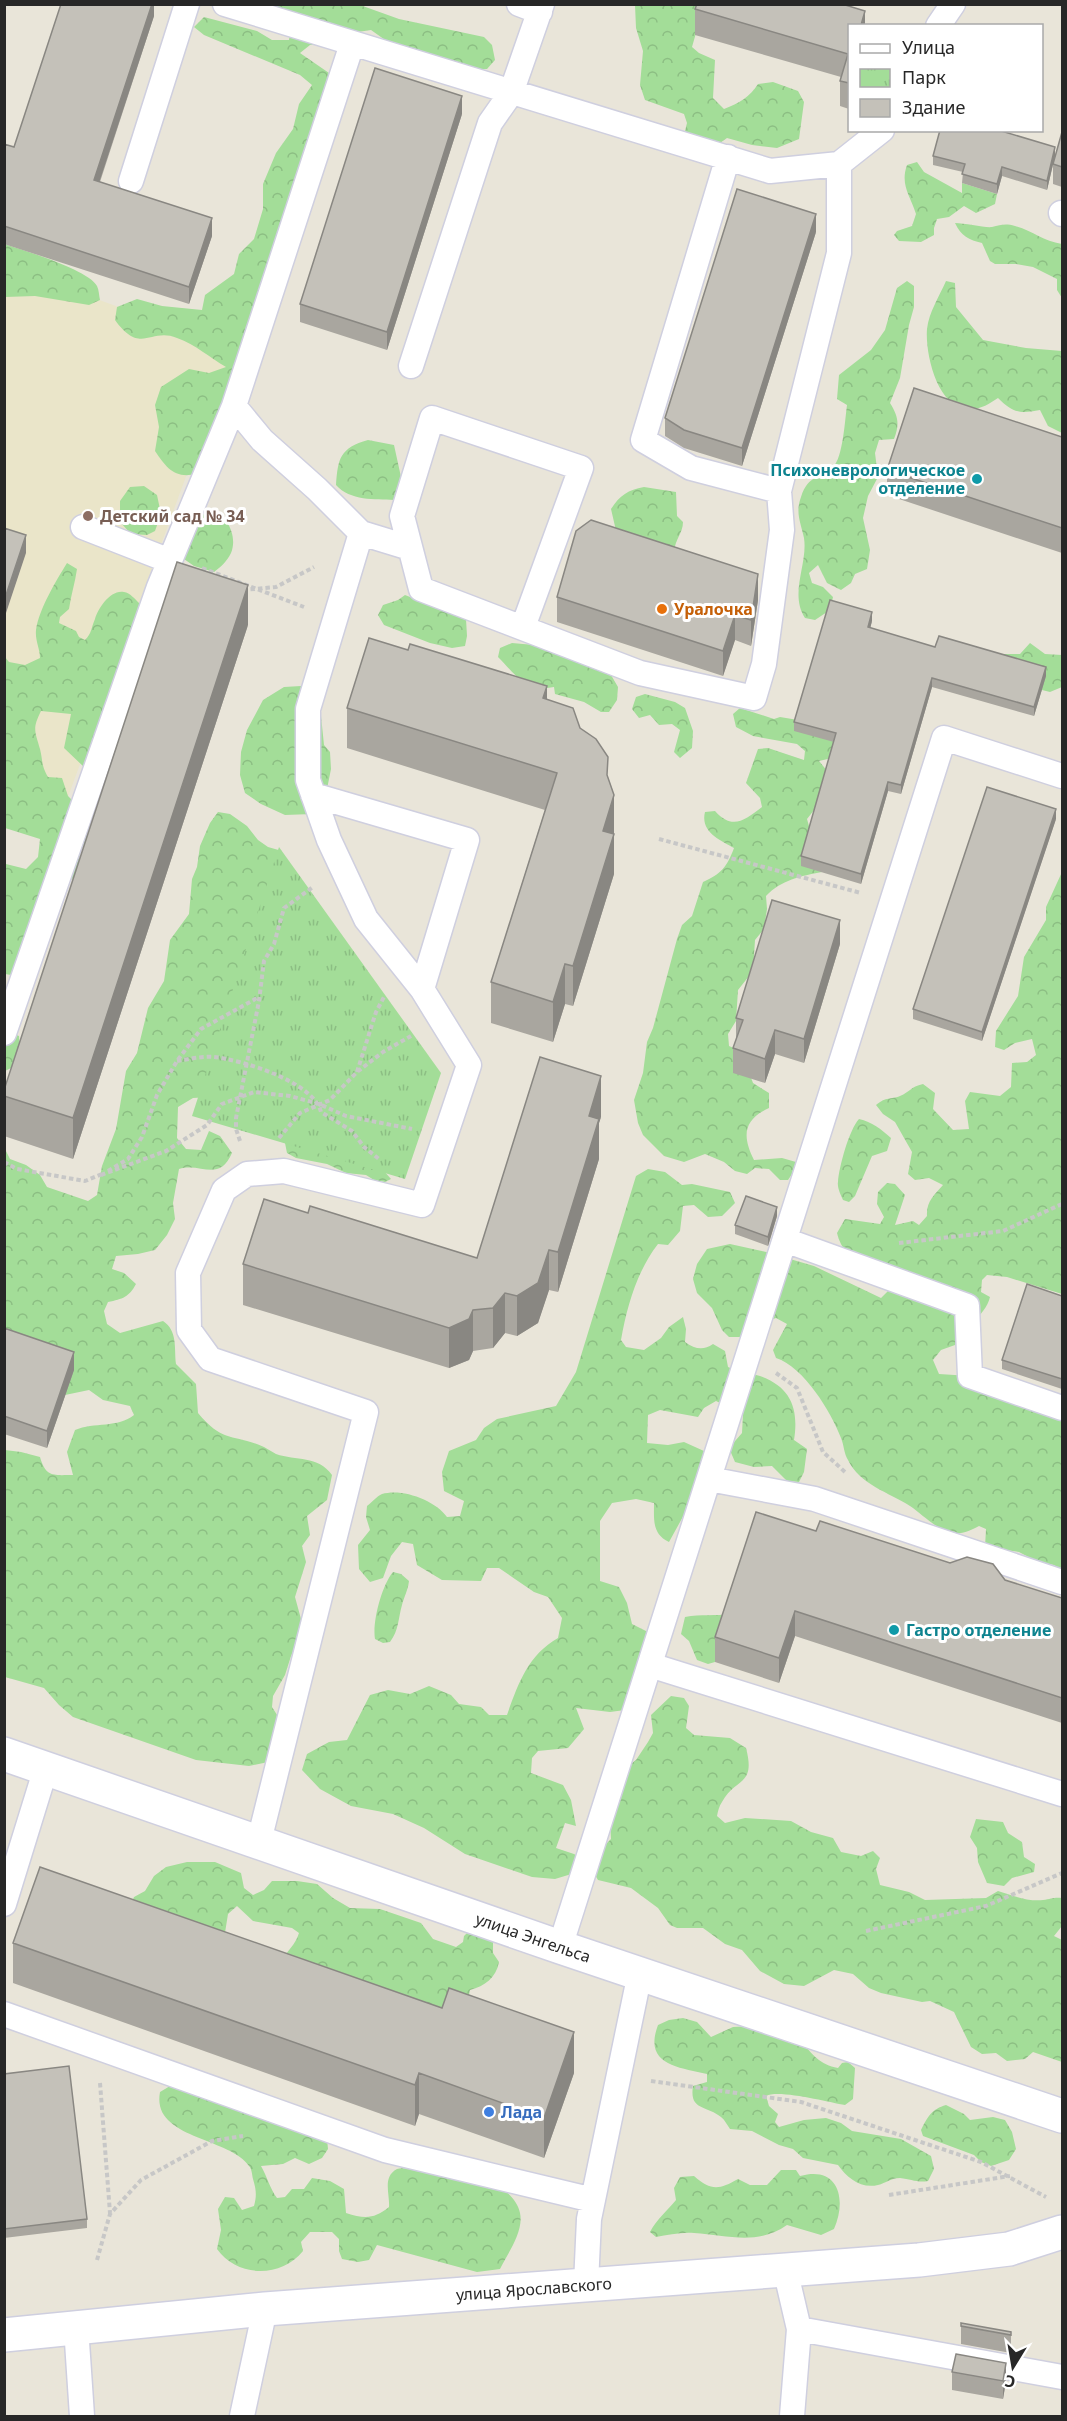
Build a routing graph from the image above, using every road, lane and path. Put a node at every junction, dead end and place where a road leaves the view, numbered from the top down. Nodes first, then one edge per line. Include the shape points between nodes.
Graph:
1 (187, 4) edge
2 (225, 4) edge
3 (953, 4) edge
4 (534, 7) edge
5 (939, 24) edge
6 (352, 44) junction
7 (511, 93) junction
8 (879, 132) edge
9 (728, 157) junction
10 (839, 164) junction
11 (130, 181) dead end
12 (411, 366) dead end
13 (234, 406) junction
14 (779, 491) junction
15 (84, 526) dead end
16 (358, 544) junction
17 (410, 548) junction
18 (170, 561) junction
19 (259, 589) junction
20 (237, 591) edge
21 (335, 621) junction
22 (523, 627) junction
23 (1061, 771) edge
24 (313, 795) junction
25 (659, 839) dead end
26 (347, 877) junction
27 (892, 902) junction
28 (405, 967) junction
29 (422, 989) junction
30 (259, 997) junction
31 (442, 1021) junction
32 (4, 1033) edge
33 (177, 1061) junction
34 (245, 1065) junction
35 (357, 1072) junction
36 (241, 1099) junction
37 (319, 1104) junction
38 (443, 1142) junction
39 (4, 1162) edge
40 (256, 1173) junction
41 (100, 1175) junction
42 (1062, 1204) edge
43 (422, 1205) junction
44 (785, 1240) junction
45 (891, 1244) dead end
46 (749, 1353) junction
47 (1062, 1408) edge
48 (846, 1473) dead end
49 (709, 1479) junction
50 (1062, 1582) edge
51 (650, 1665) junction
52 (4, 1754) edge
53 (46, 1768) junction
54 (1062, 1794) edge
55 (259, 1841) junction
56 (1062, 1873) edge
57 (4, 1904) edge
58 (866, 1931) dead end
59 (560, 1947) junction
60 (640, 1973) junction
61 (4, 2014) edge
62 (100, 2048) junction
63 (620, 2077) junction
64 (1062, 2116) edge
65 (245, 2136) dead end
66 (1010, 2176) junction
67 (889, 2194) dead end
68 (593, 2200) junction
69 (1054, 2201) dead end
70 (110, 2214) junction
71 (1062, 2232) edge
72 (98, 2260) dead end
73 (785, 2270) junction
74 (586, 2284) junction
75 (265, 2309) junction
76 (76, 2327) junction
77 (799, 2329) junction
78 (4, 2335) edge
79 (1062, 2377) edge
80 (82, 2416) edge
81 (242, 2416) edge
82 (792, 2416) edge

1 - 11 lane
2 - 6 lane
3 - 5 lane
4 - 7 lane
6 - 7 lane
6 - 13 lane
7 - 9 lane
7 - 12 lane via 490,123
8 - 10 lane
9 - 10 lane via 770,171
9 - 14 lane via 644,440 691,468
10 - 14 lane via 839,253
13 - 16 lane via 262,440 317,489
13 - 18 lane
14 - 22 lane via 782,530 764,664 754,698 640,673
15 - 18 lane
16 - 17 lane
16 - 19 path via 276,587
16 - 21 lane
17 - 22 lane via 421,589
17 - 22 lane via 402,516 432,418 581,468
18 - 19 path
18 - 32 lane
19 - 20 path
19 - 21 path
21 - 24 lane via 309,709 308,780
23 - 27 lane via 944,738
24 - 26 lane
24 - 29 lane via 467,840
25 - 27 path
26 - 28 lane via 366,919
26 - 30 path via 309,888 284,908 274,945 264,962
27 - 44 lane
28 - 29 lane
28 - 35 path via 391,983 376,1012
29 - 31 lane
30 - 33 path via 201,1029
30 - 34 path
31 - 35 path via 383,1052
31 - 38 lane via 469,1065
33 - 34 path via 216,1057
33 - 41 path via 128,1159
34 - 36 path
34 - 37 path via 277,1074 311,1094
35 - 37 path via 330,1100
36 - 37 path via 254,1092
36 - 40 path via 236,1129
36 - 41 path via 222,1104 207,1125 166,1151
37 - 38 path via 346,1116 421,1131
37 - 40 path via 300,1113
37 - 43 path via 321,1112 352,1131
38 - 43 lane
39 - 41 path via 17,1169 85,1181
40 - 43 lane via 284,1171
40 - 55 lane via 224,1190 188,1273 189,1330 210,1359 366,1412
42 - 45 path via 1003,1231
44 - 46 lane
44 - 47 lane via 967,1306 970,1376
46 - 48 path via 797,1388 823,1452
46 - 49 lane
49 - 50 lane via 814,1499
49 - 51 lane
51 - 54 lane
51 - 59 lane
52 - 53 street, улица Энгельса
53 - 55 street, улица Энгельса
53 - 57 lane
55 - 59 street, улица Энгельса
56 - 58 path via 986,1906
59 - 60 street, улица Энгельса
60 - 63 lane
60 - 64 street, улица Энгельса
61 - 62 lane
62 - 68 lane via 386,2150
62 - 70 path
63 - 66 path via 801,2102 981,2162
63 - 68 lane
65 - 70 path via 212,2140 141,2180
66 - 67 path
66 - 69 path
68 - 74 lane
70 - 72 path
71 - 73 street, улица Ярославского via 1009,2249
73 - 74 street, улица Ярославского
73 - 77 lane
74 - 75 street, улица Ярославского
75 - 76 street, улица Ярославского
75 - 81 lane
76 - 78 street, улица Ярославского
76 - 80 lane
77 - 79 lane
77 - 82 lane

